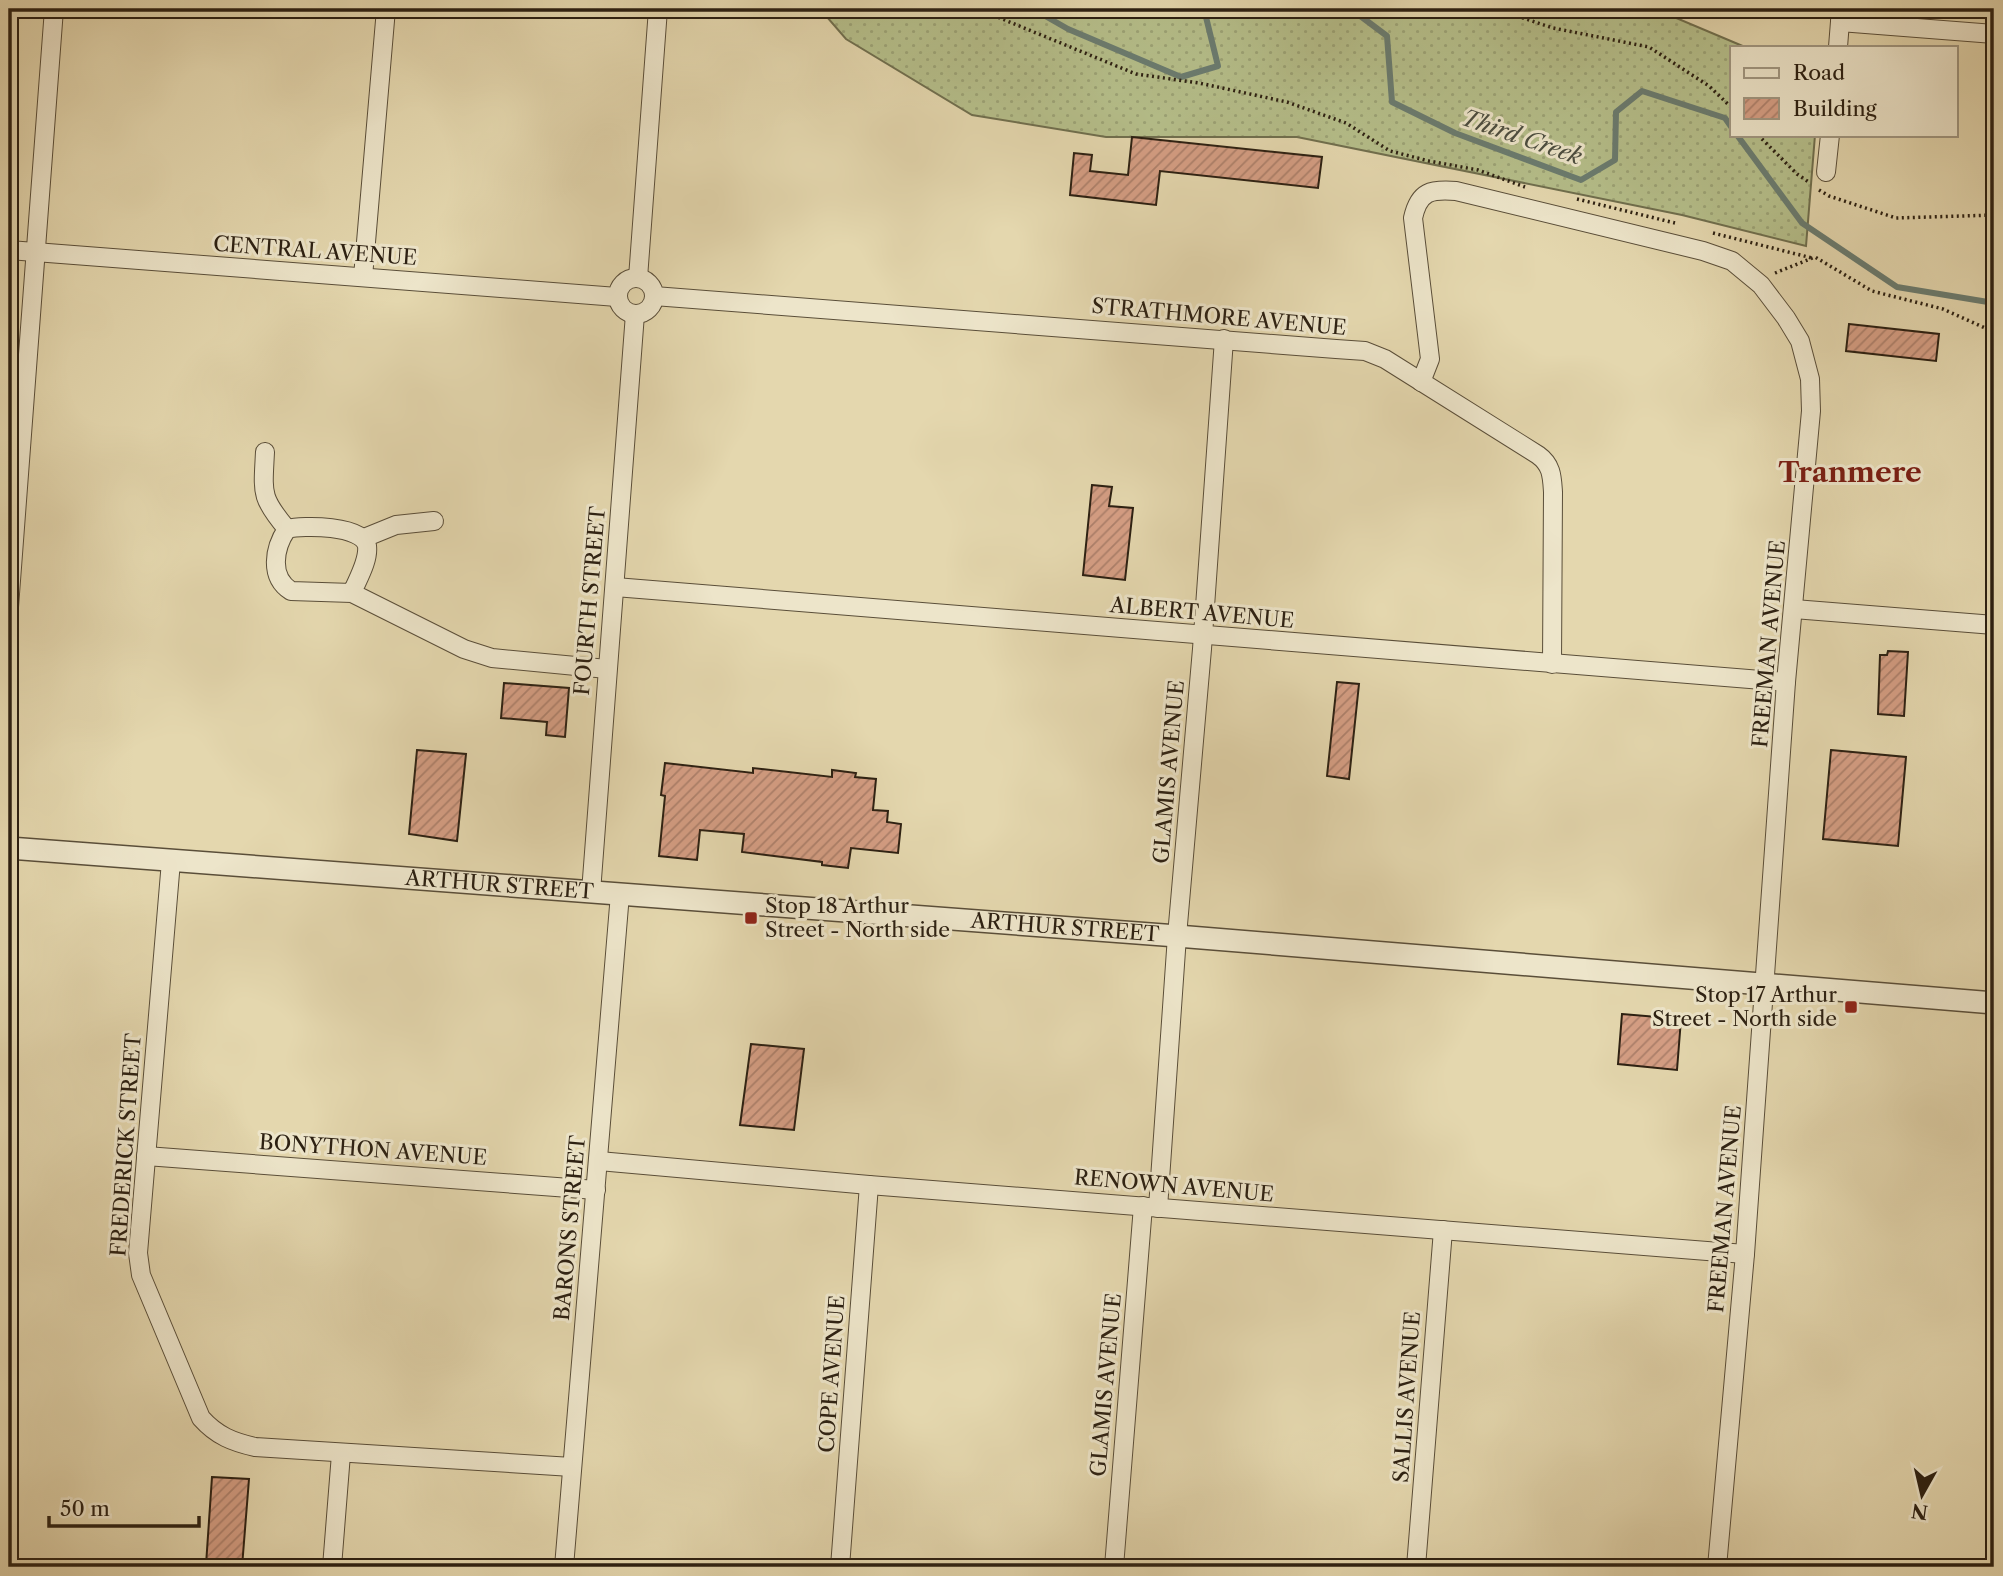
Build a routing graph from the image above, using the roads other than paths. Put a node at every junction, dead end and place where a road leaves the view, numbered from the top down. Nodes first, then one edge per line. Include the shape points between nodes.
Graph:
1 (54, 9) edge
2 (386, 9) edge
3 (658, 9) edge
4 (1841, 15) edge
5 (1994, 34) edge
6 (1838, 46) edge
7 (1830, 136) edge
8 (1826, 172) dead end
9 (9, 250) edge
10 (34, 252) junction
11 (363, 277) junction
12 (638, 278) junction
13 (654, 296) junction
14 (617, 297) junction
15 (635, 314) junction
16 (1224, 340) junction
17 (1421, 382) junction
18 (265, 453) dead end
19 (434, 521) dead end
20 (286, 529) junction
21 (364, 538) junction
22 (11, 554) edge
23 (615, 587) junction
24 (352, 593) junction
25 (9, 607) edge
26 (1794, 609) junction
27 (1994, 625) edge
28 (1203, 636) junction
29 (1552, 664) junction
30 (607, 670) junction
31 (1786, 682) junction
32 (9, 848) edge
33 (170, 861) junction
34 (591, 892) junction
35 (620, 894) junction
36 (1177, 936) junction
37 (1766, 985) junction
38 (1994, 1003) edge
39 (146, 1156) junction
40 (598, 1161) junction
41 (869, 1185) junction
42 (596, 1190) junction
43 (1150, 1207) junction
44 (1443, 1230) junction
45 (1745, 1254) junction
46 (341, 1454) junction
47 (572, 1467) junction
48 (332, 1567) edge
49 (564, 1567) edge
50 (840, 1567) edge
51 (1114, 1567) edge
52 (1416, 1567) edge
53 (1717, 1567) edge

1 - 10 street
2 - 11 street
3 - 12 street
4 - 5 street
4 - 6 street
7 - 8 street
9 - 10 street, CENTRAL AVENUE
10 - 11 street, CENTRAL AVENUE
10 - 22 street
11 - 14 street, CENTRAL AVENUE
12 - 13 street via 651,285
12 - 14 street via 625,281
13 - 15 street via 647,311
13 - 16 street, STRATHMORE AVENUE
14 - 15 street via 621,307
15 - 23 street, FOURTH STREET
16 - 17 street, STRATHMORE AVENUE via 1365,351
16 - 28 street, GLAMIS AVENUE
17 - 26 street, FREEMAN AVENUE via 1430,359 1413,218 1416,202 1437,189 1732,261 1769,296 1800,341 1810,379
17 - 29 street, STRATHMORE AVENUE via 1538,455 1550,470
18 - 20 street via 263,492
19 - 21 street via 396,525
20 - 21 street via 306,526
20 - 24 street via 276,555 278,578 284,586 298,592
21 - 24 street via 367,551
22 - 25 street
23 - 28 street, ALBERT AVENUE
23 - 30 street, FOURTH STREET
24 - 30 street via 464,649 492,658
26 - 27 street
26 - 31 street, FREEMAN AVENUE
28 - 29 street, ALBERT AVENUE
28 - 36 street, GLAMIS AVENUE
29 - 31 street, ALBERT AVENUE
30 - 34 street, FOURTH STREET
31 - 37 street, FREEMAN AVENUE
32 - 33 street, ARTHUR STREET
33 - 34 street, ARTHUR STREET
33 - 39 street, FREDERICK STREET
34 - 35 street, ARTHUR STREET
35 - 36 street, ARTHUR STREET
35 - 40 street, BARONS STREET
36 - 37 street, ARTHUR STREET
36 - 43 street, GLAMIS AVENUE
37 - 38 street, ARTHUR STREET
37 - 45 street, FREEMAN AVENUE
39 - 42 street, BONYTHON AVENUE
39 - 46 street, FREDERICK STREET via 138,1254 141,1275 201,1419 229,1441
40 - 41 street, RENOWN AVENUE
40 - 42 street, BARONS STREET
41 - 43 street, RENOWN AVENUE
41 - 50 street, COPE AVENUE
42 - 47 street, BARONS STREET
43 - 44 street, RENOWN AVENUE
43 - 51 street, GLAMIS AVENUE
44 - 45 street, RENOWN AVENUE
44 - 52 street, SALLIS AVENUE
45 - 53 street, FREEMAN AVENUE
46 - 47 street, FREDERICK STREET
46 - 48 street
47 - 49 street, BARONS STREET

